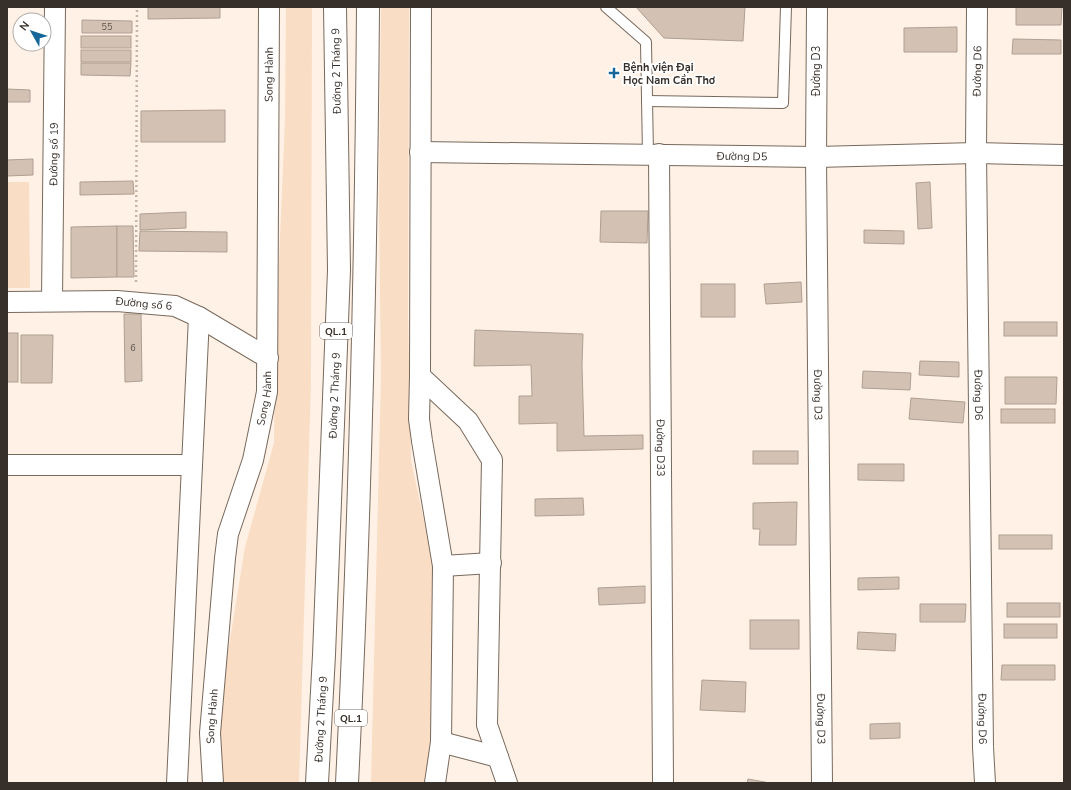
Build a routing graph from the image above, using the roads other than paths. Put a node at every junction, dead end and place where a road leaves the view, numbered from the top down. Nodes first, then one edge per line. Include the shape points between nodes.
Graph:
1 (55, 7) edge
2 (270, 7) edge
3 (335, 7) edge
4 (368, 7) edge
5 (421, 7) edge
6 (606, 7) edge
7 (786, 7) edge
8 (817, 7) edge
9 (977, 7) edge
10 (647, 101) junction
11 (420, 152) junction
12 (976, 153) junction
13 (653, 154) junction
14 (1064, 155) edge
15 (816, 157) junction
16 (52, 300) junction
17 (7, 302) edge
18 (199, 317) junction
19 (268, 358) junction
20 (420, 376) junction
21 (7, 465) edge
22 (192, 466) junction
23 (491, 563) junction
24 (443, 566) junction
25 (441, 742) junction
26 (498, 757) junction
27 (177, 783) edge
28 (213, 783) edge
29 (317, 783) edge
30 (347, 783) edge
31 (435, 783) edge
32 (507, 783) edge
33 (663, 783) edge
34 (822, 783) edge
35 (985, 783) edge

1 - 16 street, Đường số 19
2 - 19 street, Song Hành
3 - 29 highway, Đường 2 Tháng 9 / QL.1 via 339,270
4 - 30 highway, QL.1 via 367,153 354,652
5 - 11 street
6 - 10 lane via 646,42
7 - 10 lane via 783,103
8 - 15 street, Đường D3
9 - 12 street, Đường D6
10 - 13 lane
11 - 13 street, Đường D5
11 - 20 street
12 - 14 street, Đường D5
12 - 15 street, Đường D5
12 - 35 street, Đường D6 via 982,747
13 - 15 street, Đường D5
13 - 33 street, Đường D33
15 - 34 street, Đường D3
16 - 17 street, Đường số 6
16 - 18 street, Đường số 6 via 151,303 175,306
18 - 19 street, Đường số 6
18 - 22 street
19 - 28 street, Song Hành via 267,392 253,460 228,534 210,733
20 - 23 street via 468,421 492,460
20 - 24 street via 419,419
21 - 22 street
22 - 27 street
23 - 24 street
23 - 26 street via 487,725
24 - 25 street
25 - 26 street
25 - 31 street
26 - 32 street

